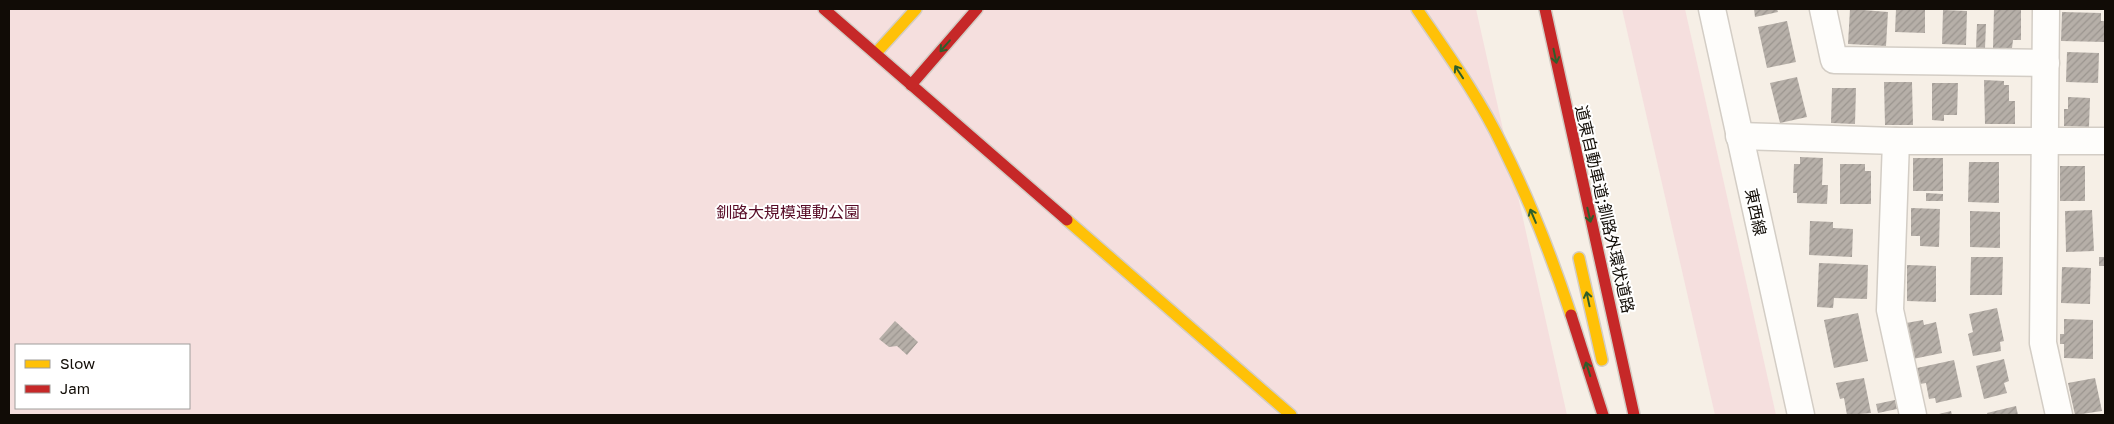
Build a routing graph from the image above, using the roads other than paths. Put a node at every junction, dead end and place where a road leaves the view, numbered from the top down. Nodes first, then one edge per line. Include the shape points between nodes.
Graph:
1 (824, 9) edge
2 (916, 9) edge
3 (977, 9) edge
4 (1417, 9) edge
5 (1544, 9) edge
6 (1712, 9) edge
7 (1823, 9) edge
8 (2046, 9) edge
9 (876, 53) junction
10 (2046, 63) junction
11 (912, 85) junction
12 (1739, 136) junction
13 (1896, 140) junction
14 (2045, 141) junction
15 (2105, 141) edge
16 (1578, 251) dead end
17 (1603, 367) dead end
18 (1610, 396) dead end
19 (1291, 415) edge
20 (1603, 415) edge
21 (1614, 415) edge
22 (1634, 415) edge
23 (1801, 415) edge
24 (1913, 415) edge
25 (2059, 415) edge

1 - 9 main road
2 - 9 main road
3 -> 11 main road
20 -> 4 main road via 1558,276 1502,144
5 -> 22 main road, 道東自動車道;釧路外環状道路
6 - 12 street, 東西線
7 - 10 street via 1834,60
8 - 10 street
9 - 11 main road
10 - 14 street
11 - 19 main road
12 - 13 street
12 - 23 street, 東西線
13 - 14 street
13 - 24 street via 1890,310
14 - 15 street
14 - 25 street via 2043,343
17 -> 16 main road
18 - 21 main road

